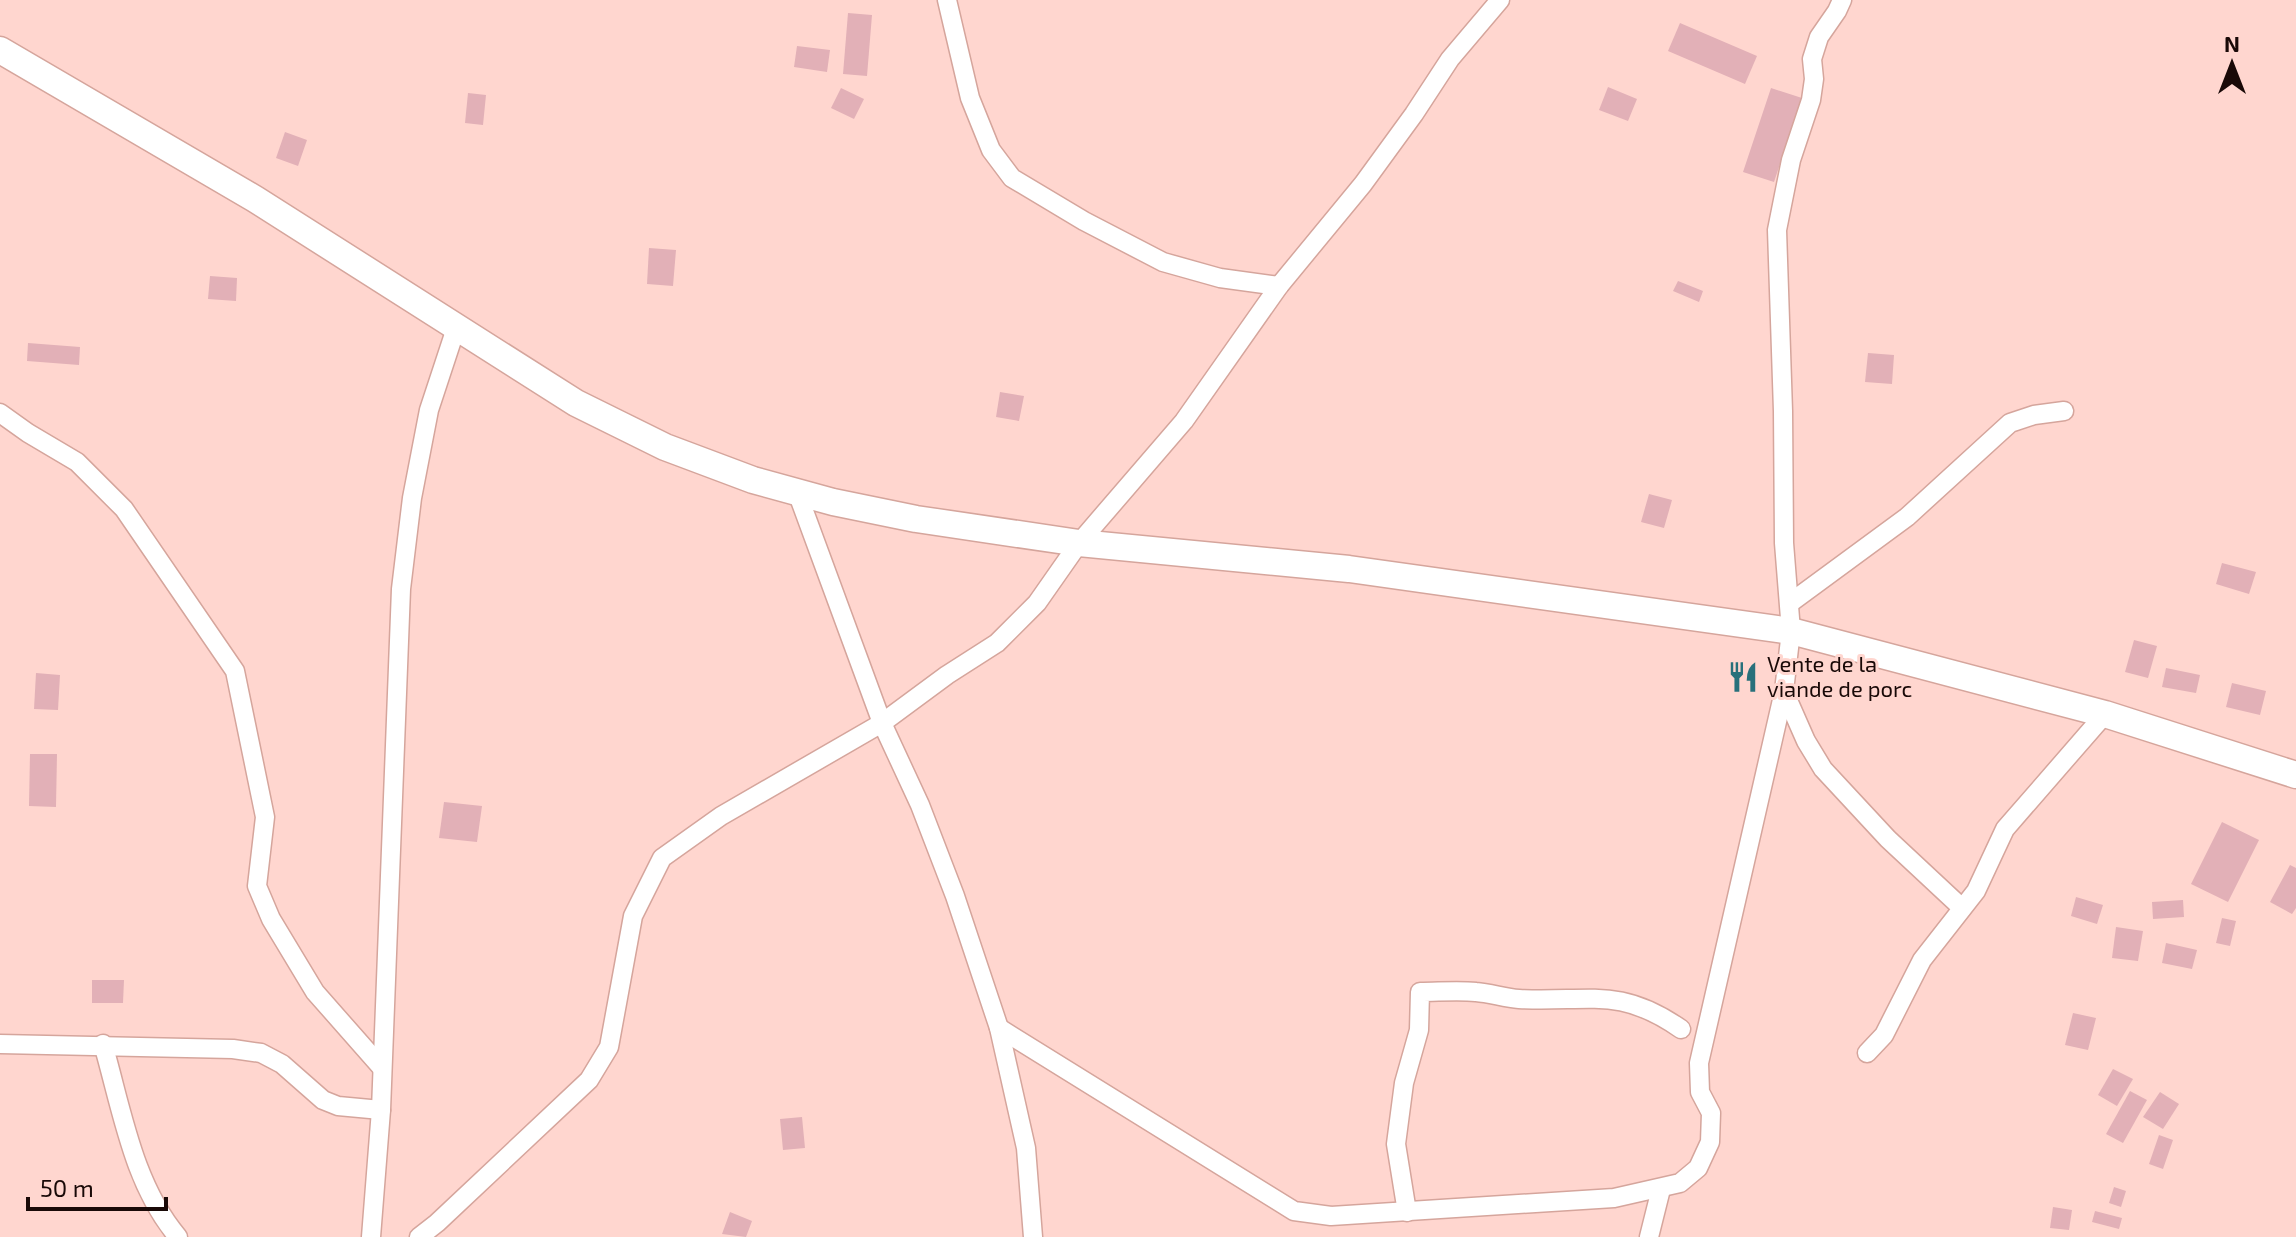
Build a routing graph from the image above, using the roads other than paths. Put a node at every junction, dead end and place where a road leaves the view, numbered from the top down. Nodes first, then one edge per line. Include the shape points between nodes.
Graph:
1 (947, 0) edge
2 (1500, 0) edge
3 (1842, 0) edge
4 (0, 50) edge
5 (1279, 286) junction
6 (456, 328) junction
7 (2064, 411) dead end
8 (0, 413) edge
9 (797, 492) junction
10 (1079, 543) junction
11 (1790, 603) junction
12 (1791, 631) junction
13 (1784, 691) junction
14 (2105, 714) junction
15 (882, 723) junction
16 (2296, 775) edge
17 (1962, 908) junction
18 (999, 1028) junction
19 (1681, 1029) dead end
20 (0, 1044) edge
21 (103, 1044) junction
22 (1867, 1053) dead end
23 (382, 1068) junction
24 (381, 1110) junction
25 (1661, 1189) junction
26 (1407, 1212) junction
27 (178, 1237) edge
28 (371, 1237) edge
29 (419, 1237) edge
30 (1033, 1237) edge
31 (1649, 1237) edge

1 - 5 street via 970,98 991,150 1012,178 1163,262 1220,278
2 - 5 street via 1450,59 1363,184
3 - 11 street via 1812,59 1811,100 1791,160 1777,230
4 - 6 main road via 255,199
5 - 10 street via 1184,421
6 - 9 main road via 576,403 665,447
6 - 23 street via 429,410 401,589
7 - 11 street via 2010,423 1907,517
8 - 23 street via 77,462 124,509 235,671 265,817 257,886 315,992
9 - 10 main road via 916,519
9 - 15 street
10 - 12 main road via 1349,569
10 - 15 street via 1037,603 997,643
11 - 12 street
12 - 13 street
12 - 14 main road
13 - 17 street via 1823,769
13 - 25 street via 1699,1063 1700,1092 1711,1113 1710,1142 1698,1168 1680,1183
14 - 16 main road
14 - 17 street via 2005,829 1976,891
15 - 18 street via 955,896
15 - 29 street via 721,816 662,858 633,916 609,1047 599,1067
17 - 22 street via 1922,960 1884,1035
18 - 26 street via 1294,1211 1331,1216
18 - 30 street via 1026,1148
19 - 26 street via 1627,1001 1420,992 1419,1030 1404,1083 1396,1144
20 - 21 street
21 - 24 street via 261,1053 323,1100
21 - 27 street via 138,1168
23 - 24 street
24 - 28 street
25 - 26 street via 1614,1198
25 - 31 street

